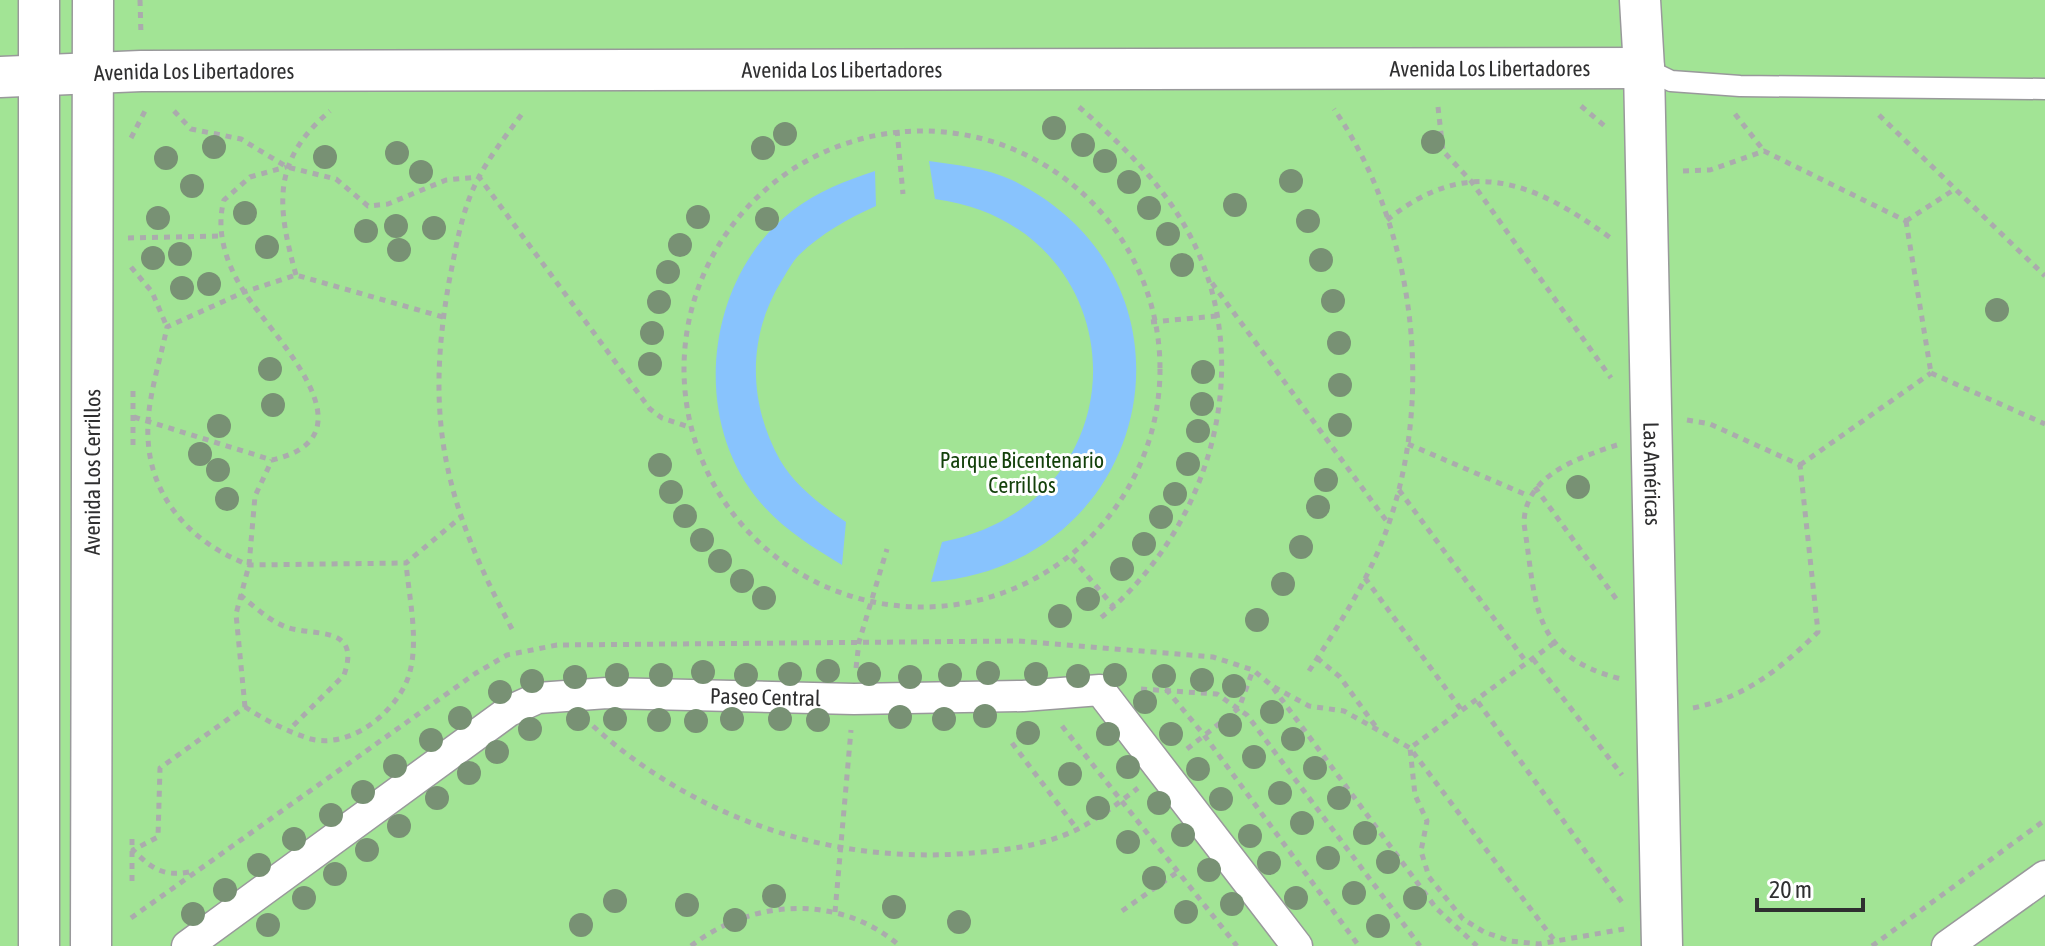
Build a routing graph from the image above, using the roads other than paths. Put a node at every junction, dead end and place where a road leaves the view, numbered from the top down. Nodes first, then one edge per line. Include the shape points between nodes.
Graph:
1 (39, 0) edge
2 (93, 0) edge
3 (1640, 0) edge
4 (1644, 68) junction
5 (94, 73) junction
6 (39, 75) junction
7 (0, 77) edge
8 (2045, 89) edge
9 (2045, 876) edge
10 (39, 946) edge
11 (91, 946) edge
12 (187, 946) edge
13 (1297, 946) edge
14 (1662, 946) edge
15 (1947, 946) edge

1 - 6 street
2 - 5 street, Avenida Los Cerrillos
3 - 4 street, Las Américas
4 - 5 street, Avenida Los Libertadores
4 - 8 lane via 1671,81 1711,84
4 - 14 street, Las Américas
5 - 6 street, Avenida Los Libertadores
5 - 11 street, Avenida Los Cerrillos
6 - 7 street, Avenida Los Libertadores
6 - 10 street
9 - 15 street
12 - 13 street, Paseo Central via 509,711 538,698 607,693 854,699 1100,690

